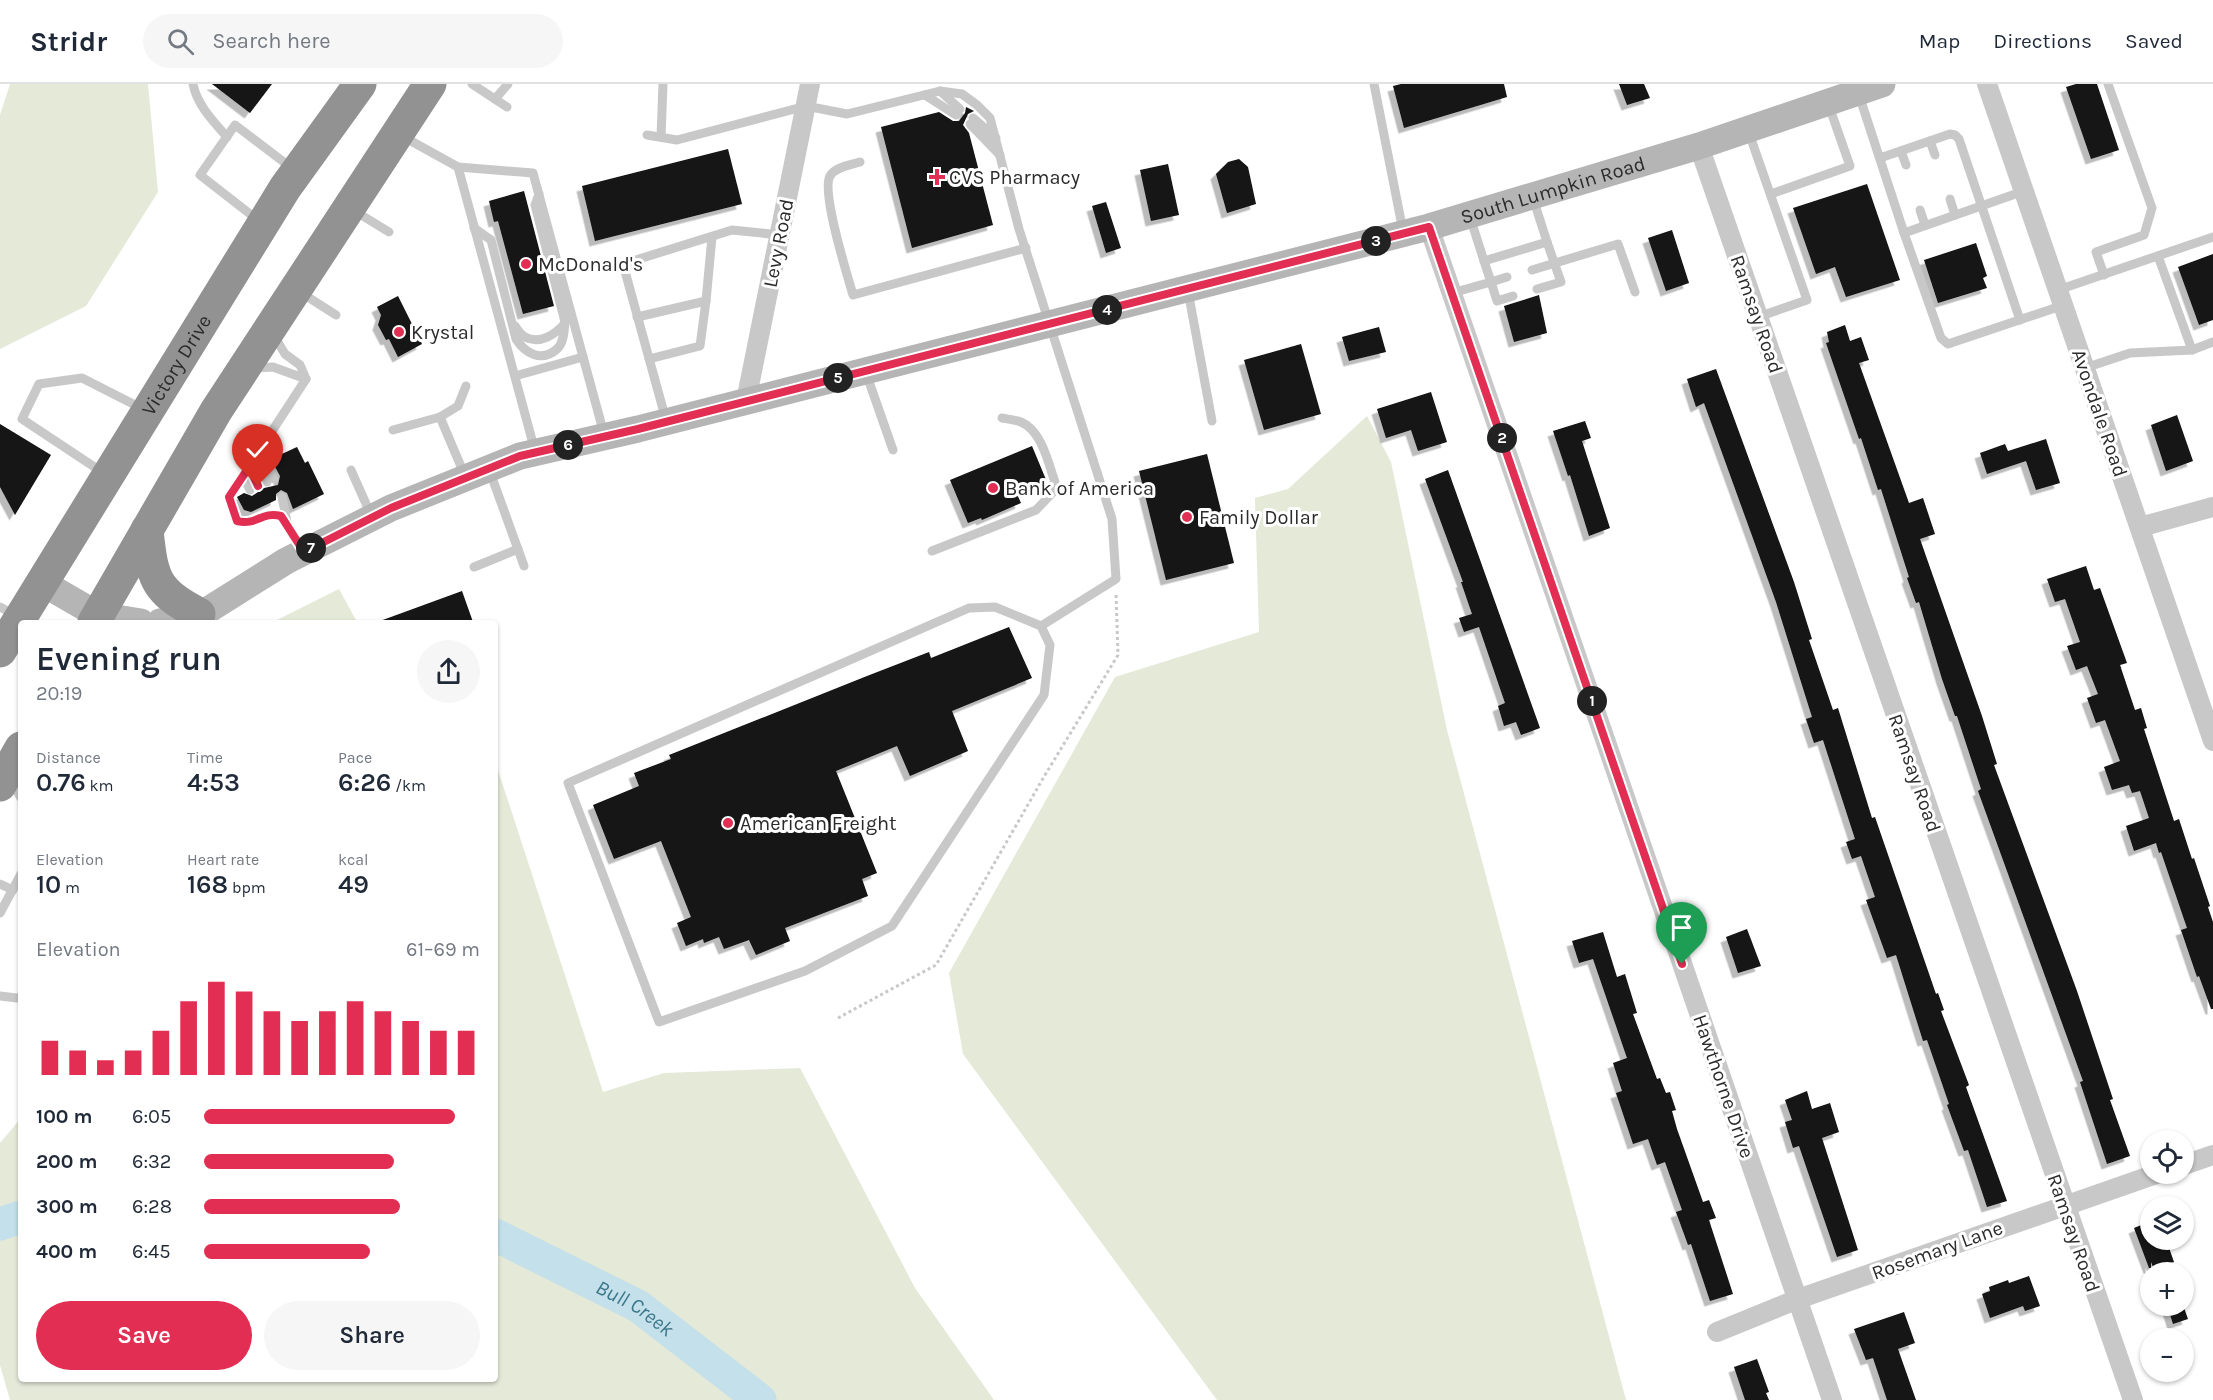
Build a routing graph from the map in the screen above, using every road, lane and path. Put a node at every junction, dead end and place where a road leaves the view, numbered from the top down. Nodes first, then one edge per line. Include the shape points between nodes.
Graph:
1 (194, 84) edge
2 (360, 84) edge
3 (430, 84) edge
4 (472, 84) edge
5 (508, 84) edge
6 (663, 84) edge
7 (810, 84) edge
8 (1374, 84) edge
9 (1987, 84) edge
10 (2108, 84) edge
11 (940, 91) junction
12 (1856, 91) edge
13 (925, 95) junction
14 (495, 99) junction
15 (806, 106) junction
16 (507, 107) dead end
17 (1748, 129) junction
18 (397, 133) junction
19 (647, 135) dead end
20 (227, 137) junction
21 (661, 137) junction
22 (996, 138) junction
23 (1930, 141) junction
24 (1699, 146) junction
25 (1901, 151) junction
26 (1935, 155) dead end
27 (1002, 157) junction
28 (1880, 158) junction
29 (860, 162) dead end
30 (1906, 165) dead end
31 (458, 167) junction
32 (297, 172) junction
33 (2024, 191) junction
34 (540, 194) junction
35 (1771, 194) junction
36 (1533, 196) junction
37 (1950, 200) dead end
38 (1983, 206) junction
39 (349, 207) junction
40 (1920, 210) dead end
41 (1470, 215) junction
42 (1955, 215) junction
43 (263, 224) junction
44 (1925, 225) junction
45 (474, 228) junction
46 (1416, 230) junction
47 (389, 232) dead end
48 (1904, 233) junction
49 (780, 235) junction
50 (712, 237) junction
51 (2213, 237) edge
52 (1547, 242) junction
53 (1026, 248) junction
54 (2158, 256) junction
55 (1484, 261) junction
56 (1554, 263) junction
57 (1532, 270) dead end
58 (2104, 275) junction
59 (1507, 277) dead end
60 (1491, 282) junction
61 (295, 289) junction
62 (1188, 289) junction
63 (1537, 289) dead end
64 (1635, 292) dead end
65 (1452, 293) junction
66 (1513, 296) dead end
67 (2061, 298) junction
68 (706, 301) junction
69 (336, 315) dead end
70 (637, 317) junction
71 (1758, 317) junction
72 (2020, 320) junction
73 (565, 322) junction
74 (513, 324) junction
75 (1051, 324) junction
76 (270, 328) junction
77 (2213, 342) edge
78 (2192, 350) junction
79 (583, 357) junction
80 (649, 359) junction
81 (2085, 368) junction
82 (243, 369) junction
83 (865, 371) junction
84 (515, 376) junction
85 (306, 380) junction
86 (466, 386) dead end
87 (747, 401) junction
88 (146, 411) junction
89 (440, 417) junction
90 (1002, 418) dead end
91 (666, 422) junction
92 (1212, 422) dead end
93 (393, 430) dead end
94 (604, 437) junction
95 (893, 450) dead end
96 (535, 453) junction
97 (254, 459) junction
98 (351, 470) dead end
99 (477, 473) junction
100 (107, 475) junction
101 (243, 476) junction
102 (262, 484) junction
103 (2213, 507) edge
104 (372, 517) junction
105 (2139, 527) junction
106 (147, 530) junction
107 (518, 549) junction
108 (932, 551) dead end
109 (304, 552) junction
110 (524, 566) dead end
111 (474, 567) dead end
112 (1116, 579) junction
113 (41, 582) junction
114 (16, 616) edge
115 (194, 618) edge
116 (96, 619) edge
117 (111, 620) edge
118 (177, 620) edge
119 (1041, 626) junction
120 (0, 651) edge
121 (2213, 741) edge
122 (18, 880) edge
123 (0, 884) edge
124 (13, 890) junction
125 (0, 913) edge
126 (0, 996) edge
127 (18, 998) edge
128 (837, 1018) dead end
129 (2213, 1155) edge
130 (2194, 1162) edge
131 (2140, 1179) edge
132 (2064, 1205) junction
133 (1798, 1299) junction
134 (1717, 1332) dead end
135 (1832, 1400) edge
136 (2133, 1400) edge

1 - 20 lane via 206,113
2 - 32 highway, Victory Drive
3 - 18 highway
4 - 14 lane
5 - 14 lane
6 - 21 lane
7 - 15 street, Levy Road
8 - 46 lane
9 - 33 street, Avondale Road
10 - 58 lane via 2152,208 2144,235 2096,252
11 - 13 lane
11 - 13 lane via 958,112
11 - 22 lane via 962,94 977,105 990,118
12 - 17 main road, South Lumpkin Road
12 - 28 lane
12 - 35 lane via 1850,166
13 - 15 lane via 847,114
14 - 16 lane
15 - 21 lane via 677,140
15 - 49 street, Levy Road
17 - 24 main road, South Lumpkin Road
17 - 35 lane
18 - 31 lane
18 - 39 highway
19 - 21 lane
20 - 32 lane via 235,125
20 - 43 lane via 200,175
22 - 27 lane
22 - 27 lane via 971,121
23 - 25 lane
23 - 26 lane
23 - 38 lane via 1950,134 1959,139
24 - 36 main road, South Lumpkin Road
24 - 71 street, Ramsay Road
25 - 28 lane
25 - 30 lane
27 - 53 lane
28 - 48 lane
29 - 53 lane via 829,177 828,198 853,295
31 - 34 lane via 533,173
31 - 45 lane
32 - 43 highway, Victory Drive
33 - 38 lane
33 - 67 street, Avondale Road
34 - 73 lane via 535,205
34 - 79 lane
35 - 71 lane via 1807,300
36 - 41 main road, South Lumpkin Road
36 - 52 lane
37 - 42 lane
38 - 42 lane
38 - 72 lane
39 - 47 lane
39 - 61 highway
40 - 44 lane
41 - 46 main road, South Lumpkin Road
41 - 55 lane
42 - 44 lane
43 - 88 highway, Victory Drive
44 - 48 lane
45 - 74 lane via 491,240
45 - 84 lane
46 - 62 main road, South Lumpkin Road
46 - 65 street, Hawthorne Drive
48 - 72 lane via 1944,342 1948,344
49 - 50 lane via 732,230
49 - 87 street, Levy Road
50 - 68 lane
50 - 70 lane via 623,264
51 - 54 lane
52 - 55 lane
52 - 56 lane
53 - 75 lane
54 - 58 lane
54 - 78 lane
55 - 60 lane
56 - 57 lane
56 - 63 lane via 1561,282
56 - 64 lane via 1618,244
58 - 67 lane
59 - 60 lane
60 - 65 lane
60 - 66 lane via 1497,301
61 - 69 lane
61 - 76 highway
62 - 75 main road, South Lumpkin Road
62 - 92 lane
65 - 133 street, Hawthorne Drive
67 - 72 lane
67 - 81 street, Avondale Road
68 - 70 lane
68 - 80 lane via 699,346
70 - 80 lane
71 - 132 street, Ramsay Road
73 - 74 lane via 550,336 536,339 525,337
73 - 74 lane via 557,349 532,356 516,339
75 - 83 main road, South Lumpkin Road
75 - 112 lane via 1112,519
76 - 82 highway
76 - 85 lane via 285,354 300,365
77 - 78 lane
78 - 81 lane via 2130,353
79 - 84 lane
79 - 94 lane
80 - 91 lane
81 - 105 street, Avondale Road
82 - 85 lane via 273,367
82 - 106 highway
83 - 87 main road, South Lumpkin Road
83 - 95 lane
84 - 96 lane
85 - 97 lane
86 - 89 lane via 458,406
87 - 91 main road, South Lumpkin Road
88 - 100 highway, Victory Drive
88 - 100 lane via 82,378 39,384 22,420
89 - 93 lane
89 - 99 lane
90 - 108 lane via 1022,422 1032,430 1057,488 1036,510
91 - 94 main road, South Lumpkin Road
94 - 96 main road, South Lumpkin Road
96 - 99 main road, South Lumpkin Road
97 - 101 lane
97 - 102 lane
97 - 102 lane
98 - 104 lane
99 - 104 main road, South Lumpkin Road
99 - 107 lane
100 - 113 highway, Victory Drive
101 - 102 lane
101 - 109 lane via 229,497 237,521 248,524 274,509
103 - 105 street
104 - 109 main road, South Lumpkin Road
105 - 121 street, Avondale Road
106 - 115 highway via 150,565 160,584
106 - 116 highway
107 - 110 lane
107 - 111 lane
109 - 115 main road, South Lumpkin Road
112 - 119 lane
112 - 128 path via 1118,655 936,965
113 - 114 highway, Victory Drive
113 - 116 main road
114 - 120 highway, Victory Drive
115 - 118 main road, South Lumpkin Road
116 - 117 main road
119 - 119 lane via 995,607 969,608 568,783 659,1022 805,971 892,926 1044,695 1050,645
122 - 124 lane
123 - 124 lane
124 - 125 lane
126 - 127 lane
129 - 130 street
131 - 132 street, Rosemary Lane
132 - 133 street, Rosemary Lane
132 - 136 street, Ramsay Road
133 - 134 street, Rosemary Lane
133 - 135 street, Hawthorne Drive

